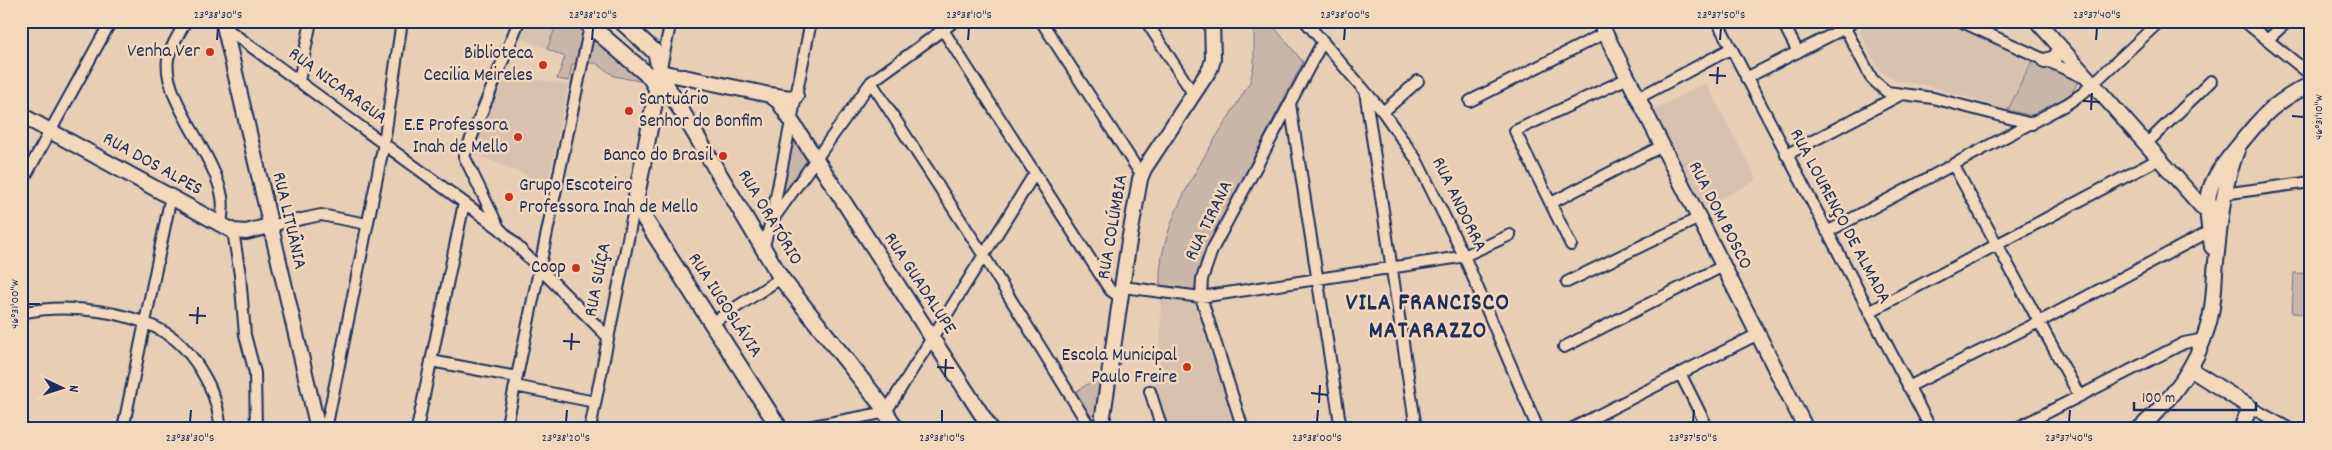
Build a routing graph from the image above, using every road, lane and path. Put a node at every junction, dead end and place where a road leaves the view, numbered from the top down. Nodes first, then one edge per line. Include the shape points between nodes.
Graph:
1 (111, 21) edge
2 (186, 21) edge
3 (311, 21) edge
4 (402, 21) edge
5 (519, 21) edge
6 (621, 21) edge
7 (671, 21) edge
8 (811, 21) edge
9 (955, 21) edge
10 (1040, 21) edge
11 (1146, 21) edge
12 (1212, 21) edge
13 (1305, 21) edge
14 (1717, 21) edge
15 (1782, 21) edge
16 (1854, 21) edge
17 (1960, 21) edge
18 (2037, 21) edge
19 (2160, 21) edge
20 (2244, 21) edge
21 (2288, 21) edge
22 (588, 23) edge
23 (223, 24) edge
24 (1602, 27) edge
25 (1845, 28) junction
26 (942, 30) junction
27 (2268, 40) junction
28 (1323, 41) junction
29 (2061, 48) junction
30 (1730, 49) junction
31 (1798, 52) junction
32 (2045, 61) junction
33 (660, 72) junction
34 (2311, 75) edge
35 (1628, 78) junction
36 (1746, 78) junction
37 (298, 81) junction
38 (1418, 81) dead end
39 (2211, 81) dead end
40 (871, 82) junction
41 (2090, 82) junction
42 (2311, 84) edge
43 (658, 90) junction
44 (1365, 90) junction
45 (770, 95) junction
46 (1194, 95) junction
47 (1900, 95) junction
48 (796, 96) junction
49 (1638, 98) junction
50 (1470, 100) dead end
51 (1290, 104) junction
52 (1383, 112) junction
53 (21, 115) edge
54 (791, 121) junction
55 (2032, 124) junction
56 (51, 131) junction
57 (384, 143) junction
58 (2146, 144) junction
59 (2239, 145) junction
60 (1662, 146) junction
61 (1786, 155) junction
62 (2159, 159) junction
63 (816, 160) junction
64 (1954, 166) junction
65 (1035, 173) junction
66 (1142, 173) junction
67 (2311, 182) edge
68 (21, 184) edge
69 (481, 192) junction
70 (777, 194) junction
71 (171, 196) junction
72 (2222, 200) junction
73 (786, 201) junction
74 (1551, 202) junction
75 (467, 204) junction
76 (635, 204) junction
77 (2206, 208) junction
78 (1699, 218) junction
79 (771, 222) junction
80 (367, 224) junction
81 (269, 226) junction
82 (227, 227) junction
83 (500, 229) junction
84 (1827, 232) junction
85 (2215, 234) junction
86 (1510, 235) dead end
87 (1996, 243) junction
88 (1571, 245) dead end
89 (763, 248) junction
90 (984, 256) junction
91 (1464, 256) junction
92 (1723, 266) junction
93 (540, 267) junction
94 (1391, 270) junction
95 (781, 278) junction
96 (1316, 280) junction
97 (1567, 282) dead end
98 (1122, 292) junction
99 (1201, 297) junction
100 (1869, 312) junction
101 (21, 313) edge
102 (2039, 322) junction
103 (145, 323) junction
104 (712, 323) junction
105 (1758, 334) junction
106 (608, 337) junction
107 (2204, 338) junction
108 (933, 339) junction
109 (1564, 347) dead end
110 (431, 361) junction
111 (2190, 369) junction
112 (1680, 373) junction
113 (516, 381) junction
114 (1908, 387) junction
115 (1150, 391) dead end
116 (2079, 395) junction
117 (595, 402) junction
118 (2250, 407) junction
119 (885, 411) junction
120 (2311, 424) edge
121 (123, 429) edge
122 (220, 429) edge
123 (256, 429) edge
124 (318, 429) edge
125 (326, 429) edge
126 (417, 429) edge
127 (506, 429) edge
128 (590, 429) edge
129 (780, 429) edge
130 (797, 429) edge
131 (896, 429) edge
132 (991, 429) edge
133 (1091, 429) edge
134 (1101, 429) edge
135 (1162, 429) edge
136 (1243, 429) edge
137 (1341, 429) edge
138 (1416, 429) edge
139 (1538, 429) edge
140 (1571, 429) edge
141 (1708, 429) edge
142 (1806, 429) edge
143 (1930, 429) edge
144 (2016, 429) edge
145 (2139, 429) edge
146 (2241, 429) edge
147 (2290, 429) edge
148 (2308, 429) edge

1 - 56 street
2 - 82 street via 169,54 169,74 177,98 216,176
3 - 37 street
4 - 57 street
5 - 69 street via 464,152
6 - 33 main road, RUA ORATÓRIO via 652,48
7 - 33 street, RUA SUÍÇA
8 - 48 street
9 - 26 street
10 - 66 street
11 - 46 street
12 - 46 street, RUA COLÚMBIA via 1212,65
13 - 28 street, RUA ANDORRA
14 - 30 street, RUA LOURENÇO DE ALMADA
15 - 31 street
16 - 25 street
17 - 32 street
18 - 29 street
19 - 41 street
20 - 27 street
21 - 27 street
22 - 43 main road via 650,77
22 - 93 street
23 - 37 street, RUA NICARAGUA
23 - 81 street, RUA LITUÂNIA
24 - 35 street, RUA DOM BOSCO
24 - 50 street
25 - 31 street
25 - 47 street via 1876,84 1887,92
26 - 40 street
26 - 65 street
27 - 34 street
28 - 44 street, RUA ANDORRA
28 - 51 street, RUA TIRANA
29 - 32 street via 2055,58
29 - 41 street
30 - 36 street, RUA LOURENÇO DE ALMADA
30 - 49 street
31 - 36 street
32 - 41 street
33 - 43 street, RUA SUÍÇA
33 - 45 street
33 - 89 main road, RUA ORATÓRIO
35 - 49 street, RUA DOM BOSCO
35 - 74 street via 1516,129 1515,134
36 - 61 street, RUA LOURENÇO DE ALMADA
37 - 57 street, RUA NICARAGUA
38 - 52 street
39 - 58 street
40 - 63 street
40 - 90 street
41 - 55 street via 2067,104
41 - 58 street
42 - 59 street via 2267,111
43 - 76 main road, RUA SUÍÇA
44 - 52 street, RUA ANDORRA
44 - 94 street
45 - 48 street
45 - 54 street, RUA GUADALUPE via 779,102
46 - 66 street, RUA COLÚMBIA
47 - 55 street via 1941,100
47 - 61 street
48 - 54 street
49 - 60 street, RUA DOM BOSCO
51 - 96 street
51 - 99 street, RUA TIRANA via 1212,250 1204,268
52 - 91 street, RUA ANDORRA via 1416,159
53 - 56 street, RUA DOS ALPES
54 - 63 street, RUA GUADALUPE
54 - 70 street
55 - 64 street
56 - 68 street
56 - 71 street, RUA DOS ALPES
57 - 75 street, RUA NICARAGUA
57 - 80 street
58 - 62 street
59 - 72 street
59 - 77 street via 2212,185
60 - 74 street
60 - 78 street, RUA DOM BOSCO
61 - 84 street, RUA LOURENÇO DE ALMADA
62 - 77 street
62 - 87 street
63 - 73 street
63 - 108 street, RUA GUADALUPE
64 - 84 street
64 - 87 street
65 - 90 street
65 - 98 street via 1110,290
66 - 98 street, RUA COLÚMBIA
67 - 72 street
69 - 75 street
69 - 83 street
70 - 73 street
70 - 79 street
71 - 82 street, RUA DOS ALPES
71 - 103 street
72 - 77 street
72 - 85 street
73 - 79 street
74 - 88 street
75 - 83 street, RUA NICARAGUA
75 - 110 street
76 - 104 main road, RUA IUGOSLÁVIA
76 - 106 street, RUA SUÍÇA
77 - 85 street
78 - 92 street, RUA DOM BOSCO
78 - 97 street
79 - 89 street
80 - 81 street via 321,215
80 - 125 street
81 - 82 street via 246,232
81 - 124 street, RUA LITUÂNIA
82 - 123 street via 240,275 245,335 255,373
83 - 93 street, RUA NICARAGUA
84 - 100 street, RUA LOURENÇO DE ALMADA
85 - 102 street
85 - 107 street via 2212,309
86 - 91 street
87 - 100 street
87 - 102 street
89 - 95 main road, RUA ORATÓRIO
90 - 108 street
90 - 133 street
91 - 94 street
91 - 139 street, RUA ANDORRA
92 - 105 street, RUA DOM BOSCO
92 - 109 street
93 - 106 street, RUA NICARAGUA
93 - 113 street
94 - 96 street
94 - 138 street
95 - 104 street
95 - 119 main road, RUA ORATÓRIO
96 - 99 street
96 - 137 street
98 - 99 street
98 - 134 street, RUA COLÚMBIA
99 - 136 street, RUA TIRANA
100 - 114 street, RUA LOURENÇO DE ALMADA
101 - 103 street via 44,309 83,310
102 - 114 street
102 - 116 street
103 - 121 street
103 - 122 street via 173,338 202,371 217,407
104 - 129 main road, RUA IUGOSLÁVIA
105 - 112 street
105 - 142 street, RUA DOM BOSCO
106 - 117 street, RUA SUÍÇA
107 - 111 street
107 - 116 street via 2184,343
108 - 119 street
108 - 132 street, RUA GUADALUPE
110 - 113 street
110 - 126 street
111 - 118 street
111 - 145 street via 2165,404
112 - 140 street
112 - 141 street
113 - 117 street
113 - 127 street
114 - 143 street, RUA LOURENÇO DE ALMADA
115 - 135 street
116 - 144 street
117 - 128 street, RUA SUÍÇA
118 - 146 street
118 - 147 street
119 - 130 street
119 - 131 main road, RUA ORATÓRIO
120 - 148 street

